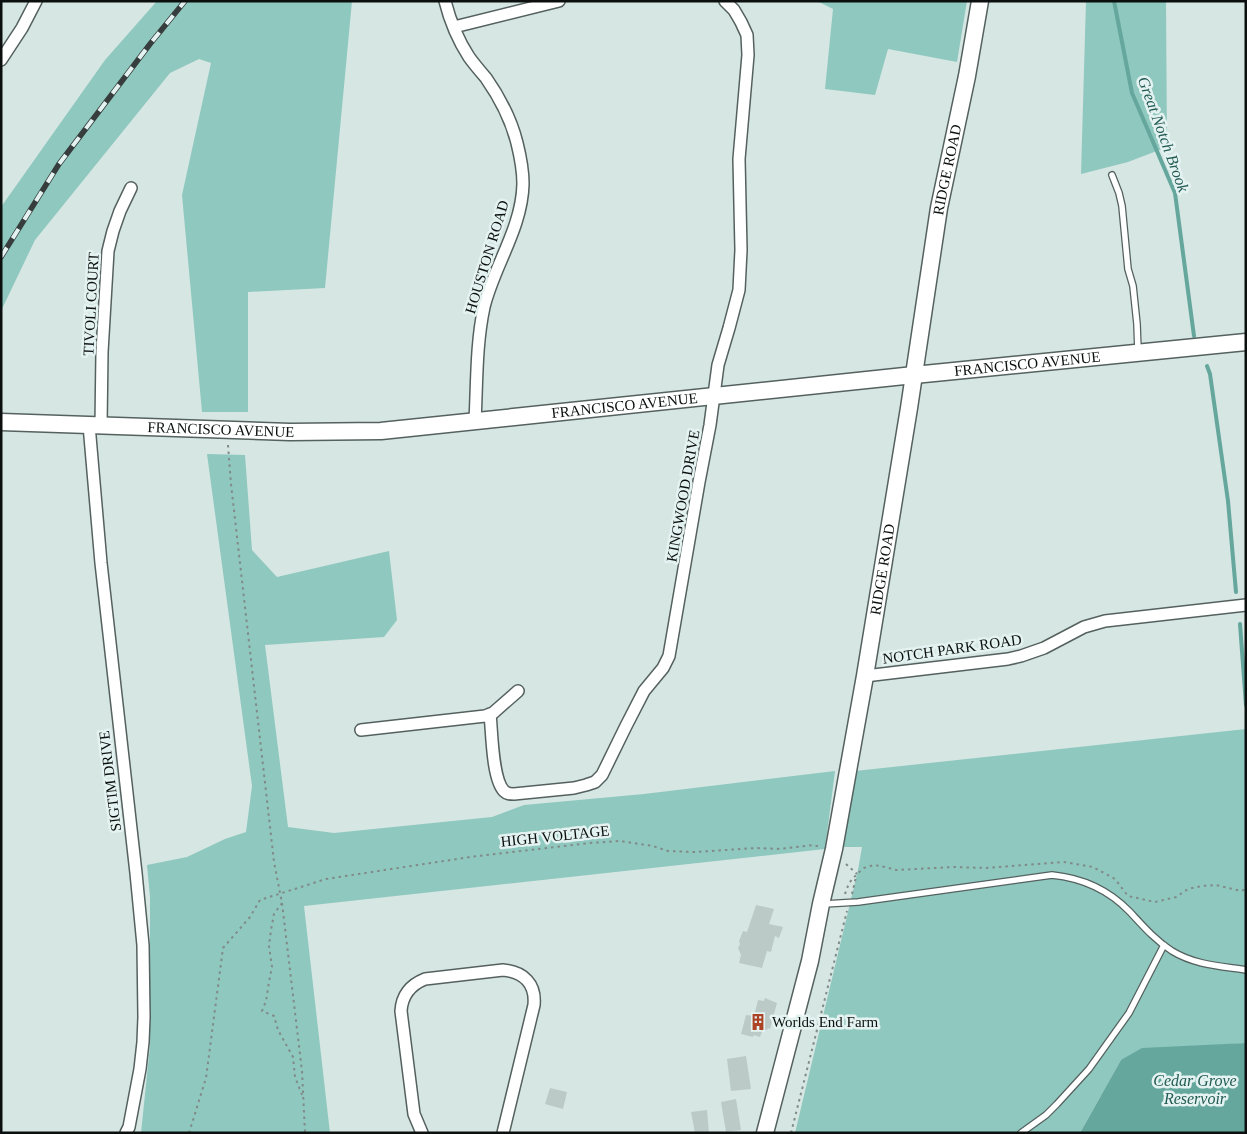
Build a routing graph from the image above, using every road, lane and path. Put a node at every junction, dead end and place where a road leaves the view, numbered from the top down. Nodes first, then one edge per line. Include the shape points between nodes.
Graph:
1 (36, 1) edge
2 (445, 1) edge
3 (559, 1) edge
4 (725, 1) edge
5 (980, 1) edge
6 (454, 27) junction
7 (1, 60) edge
8 (1112, 175) dead end
9 (131, 188) dead end
10 (1246, 342) edge
11 (1138, 353) junction
12 (914, 374) junction
13 (714, 396) junction
14 (475, 421) junction
15 (1, 422) edge
16 (95, 425) junction
17 (227, 430) junction
18 (1246, 605) edge
19 (865, 676) junction
20 (518, 691) dead end
21 (490, 714) junction
22 (361, 730) dead end
23 (834, 849) junction
24 (280, 894) junction
25 (850, 902) junction
26 (841, 903) junction
27 (282, 904) junction
28 (821, 904) junction
29 (1164, 945) junction
30 (1246, 970) edge
31 (303, 1097) junction
32 (126, 1133) edge
33 (189, 1133) edge
34 (306, 1133) edge
35 (422, 1133) edge
36 (503, 1133) edge
37 (765, 1133) edge
38 (791, 1133) edge
39 (1021, 1133) edge

1 - 7 street
2 - 6 street, HOUSTON ROAD
3 - 6 street
4 - 13 street, KINGWOOD DRIVE via 734,10 747,35 748,55 739,159 739,290 718,365
5 - 12 main road, RIDGE ROAD via 939,208
6 - 14 street, HOUSTON ROAD via 510,121 518,144 523,184 513,229 484,306
8 - 11 lane via 1122,206
9 - 16 street, TIVOLI COURT via 113,230 108,251
10 - 11 main road, FRANCISCO AVENUE
11 - 12 main road, FRANCISCO AVENUE
12 - 13 main road, FRANCISCO AVENUE
12 - 19 main road, RIDGE ROAD
13 - 14 main road, FRANCISCO AVENUE
13 - 21 street, KINGWOOD DRIVE via 669,656 644,691 602,775 595,782 574,788 508,794 502,790 496,772
14 - 17 main road, FRANCISCO AVENUE via 380,431
15 - 16 main road, FRANCISCO AVENUE
16 - 17 main road, FRANCISCO AVENUE
16 - 32 street, SIGTIM DRIVE via 103,582 143,945 143,1042
17 - 24 path
18 - 19 street, NOTCH PARK ROAD via 1105,621 1084,627 1033,653 1008,659
19 - 23 main road, RIDGE ROAD
20 - 21 street
21 - 22 street
23 - 24 path, HIGH VOLTAGE via 813,845 695,852 668,851 620,841 590,843 326,878
23 - 28 main road, RIDGE ROAD
24 - 27 path
24 - 33 path, HIGH VOLTAGE via 260,900 224,948 206,1078
25 - 26 lane
25 - 26 path via 857,874 849,883
25 - 29 lane via 1052,875 1066,876 1093,885 1113,897
25 - 38 path
26 - 28 lane
27 - 31 path
27 - 31 path via 274,914 270,930 272,967 262,1011 274,1016 293,1057 295,1077
28 - 37 main road, RIDGE ROAD via 810,961
29 - 30 lane via 1207,965
29 - 39 lane via 1129,1013 1089,1069 1046,1115
31 - 34 path
35 - 36 street via 414,1114 401,1011 405,993 425,979 503,970 523,976 532,986 535,999

